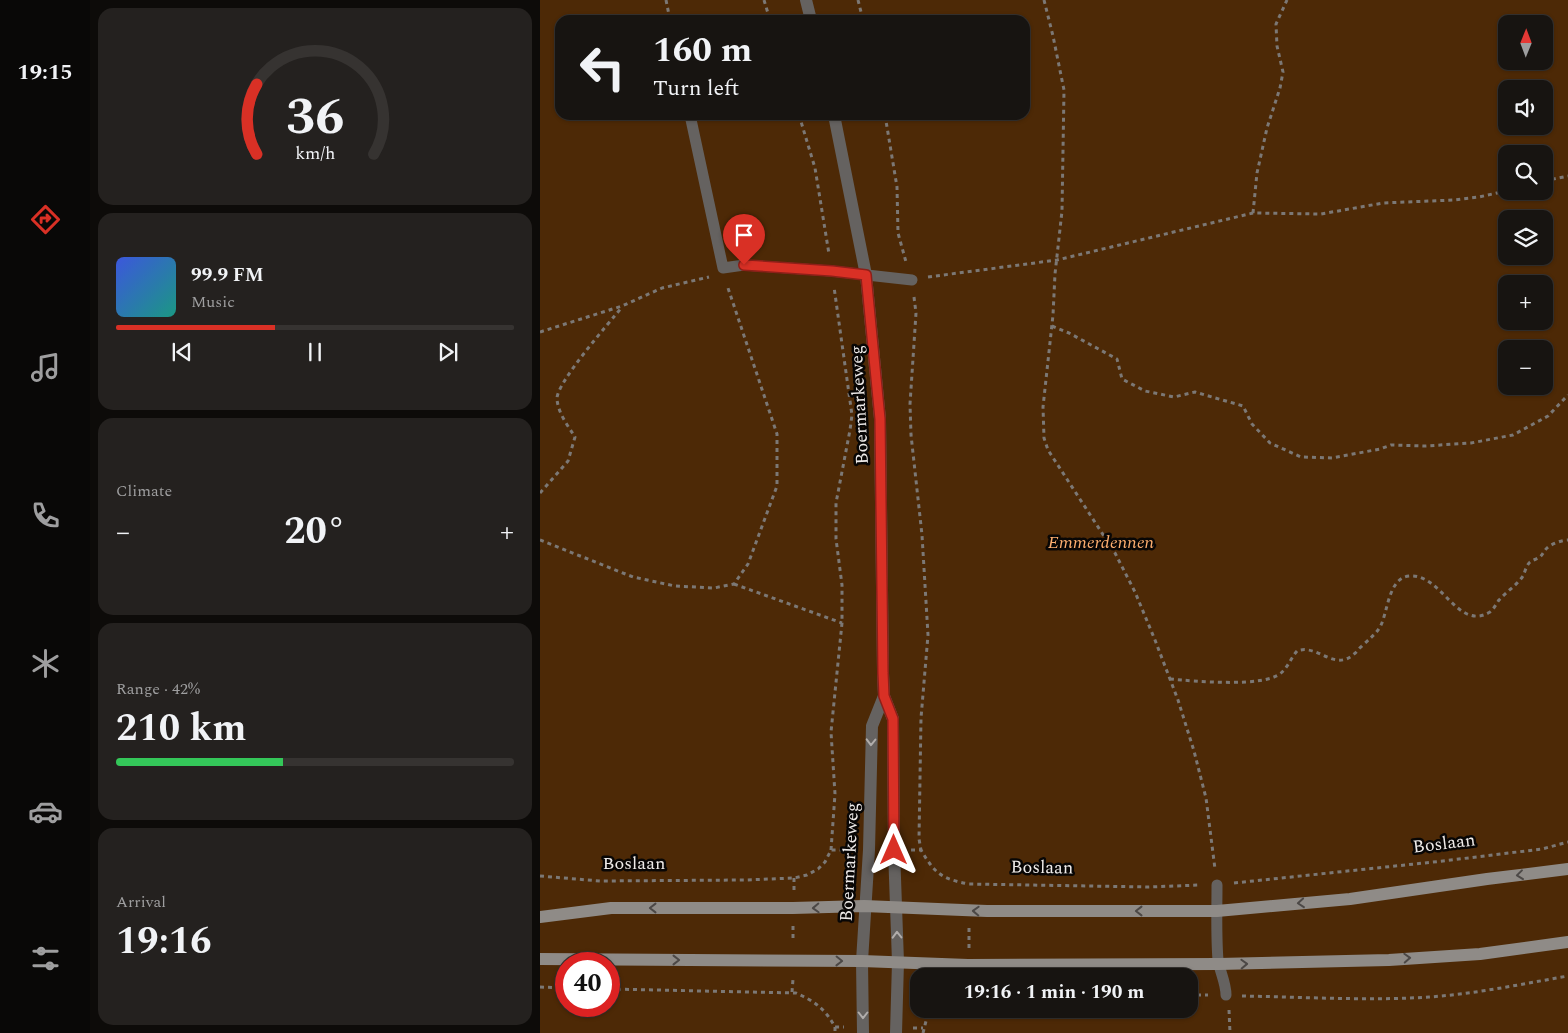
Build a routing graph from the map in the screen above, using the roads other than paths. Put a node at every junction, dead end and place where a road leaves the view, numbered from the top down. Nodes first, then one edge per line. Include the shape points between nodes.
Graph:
1 (806, 0) edge
2 (810, 15) edge
3 (691, 120) edge
4 (835, 120) edge
5 (866, 275) junction
6 (912, 280) road end
7 (884, 696) junction
8 (1568, 869) edge
9 (1217, 885) road end
10 (864, 906) junction
11 (897, 907) junction
12 (1217, 911) junction
13 (540, 917) edge
14 (1568, 942) edge
15 (540, 959) edge
16 (862, 961) junction
17 (898, 962) junction
18 (1219, 964) junction
19 (1226, 995) road end
20 (863, 1030) edge
21 (896, 1030) edge

1 - 2 street
3 - 5 lane via 723,268 744,265
4 - 5 street, Boermarkeweg
5 - 6 lane
5 - 7 street, Boermarkeweg via 880,419
7 -> 10 street, Boermarkeweg via 872,726
7 - 11 street, Boermarkeweg via 893,719
8 -> 12 main road via 1350,899
9 - 12 lane
10 - 11 main road
10 -> 13 main road via 611,908
10 - 16 street, Boermarkeweg
12 -> 11 main road via 988,911
17 -> 11 street, Boermarkeweg
12 - 18 lane
18 -> 14 main road via 1389,960 1480,954
15 -> 16 main road
16 - 17 main road
16 -> 20 street, Boermarkeweg
17 - 18 main road via 968,965
17 - 21 street, Boermarkeweg
18 - 19 lane

